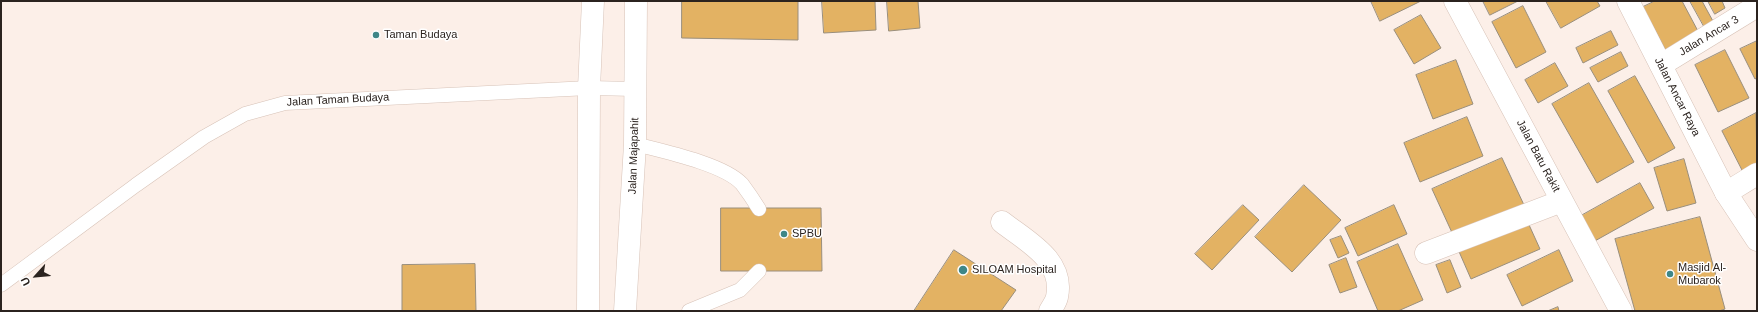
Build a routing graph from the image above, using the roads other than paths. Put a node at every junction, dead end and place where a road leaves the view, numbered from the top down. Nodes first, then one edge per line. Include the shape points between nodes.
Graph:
1 (593, 1) edge
2 (636, 1) edge
3 (1455, 1) edge
4 (1628, 1) edge
5 (1757, 6) edge
6 (1661, 65) junction
7 (589, 88) junction
8 (635, 89) junction
9 (635, 144) junction
10 (1757, 174) edge
11 (1726, 193) junction
12 (1562, 201) junction
13 (759, 209) dead end
14 (1002, 222) dead end
15 (1757, 240) edge
16 (1426, 253) dead end
17 (759, 271) dead end
18 (1, 286) edge
19 (588, 311) edge
20 (625, 311) edge
21 (688, 311) edge
22 (1050, 311) edge
23 (1621, 311) edge

1 - 7 street
2 - 8 street, Jalan Majapahit
3 - 12 street, Jalan Batu Rakit
4 - 6 street, Jalan Ancar Raya
5 - 6 street, Jalan Ancar 3
6 - 11 street, Jalan Ancar Raya
7 - 8 lane, Jalan Taman Budaya
7 - 18 lane, Jalan Taman Budaya via 285,102 245,114 204,137
7 - 19 street
8 - 9 street, Jalan Majapahit
9 - 13 lane via 692,159 728,173 741,183
9 - 20 street, Jalan Majapahit
10 - 11 street
11 - 15 street, Jalan Ancar Raya
12 - 16 street
12 - 23 street, Jalan Batu Rakit
14 - 22 street via 1046,256 1054,267 1057,298
17 - 21 lane via 740,290

